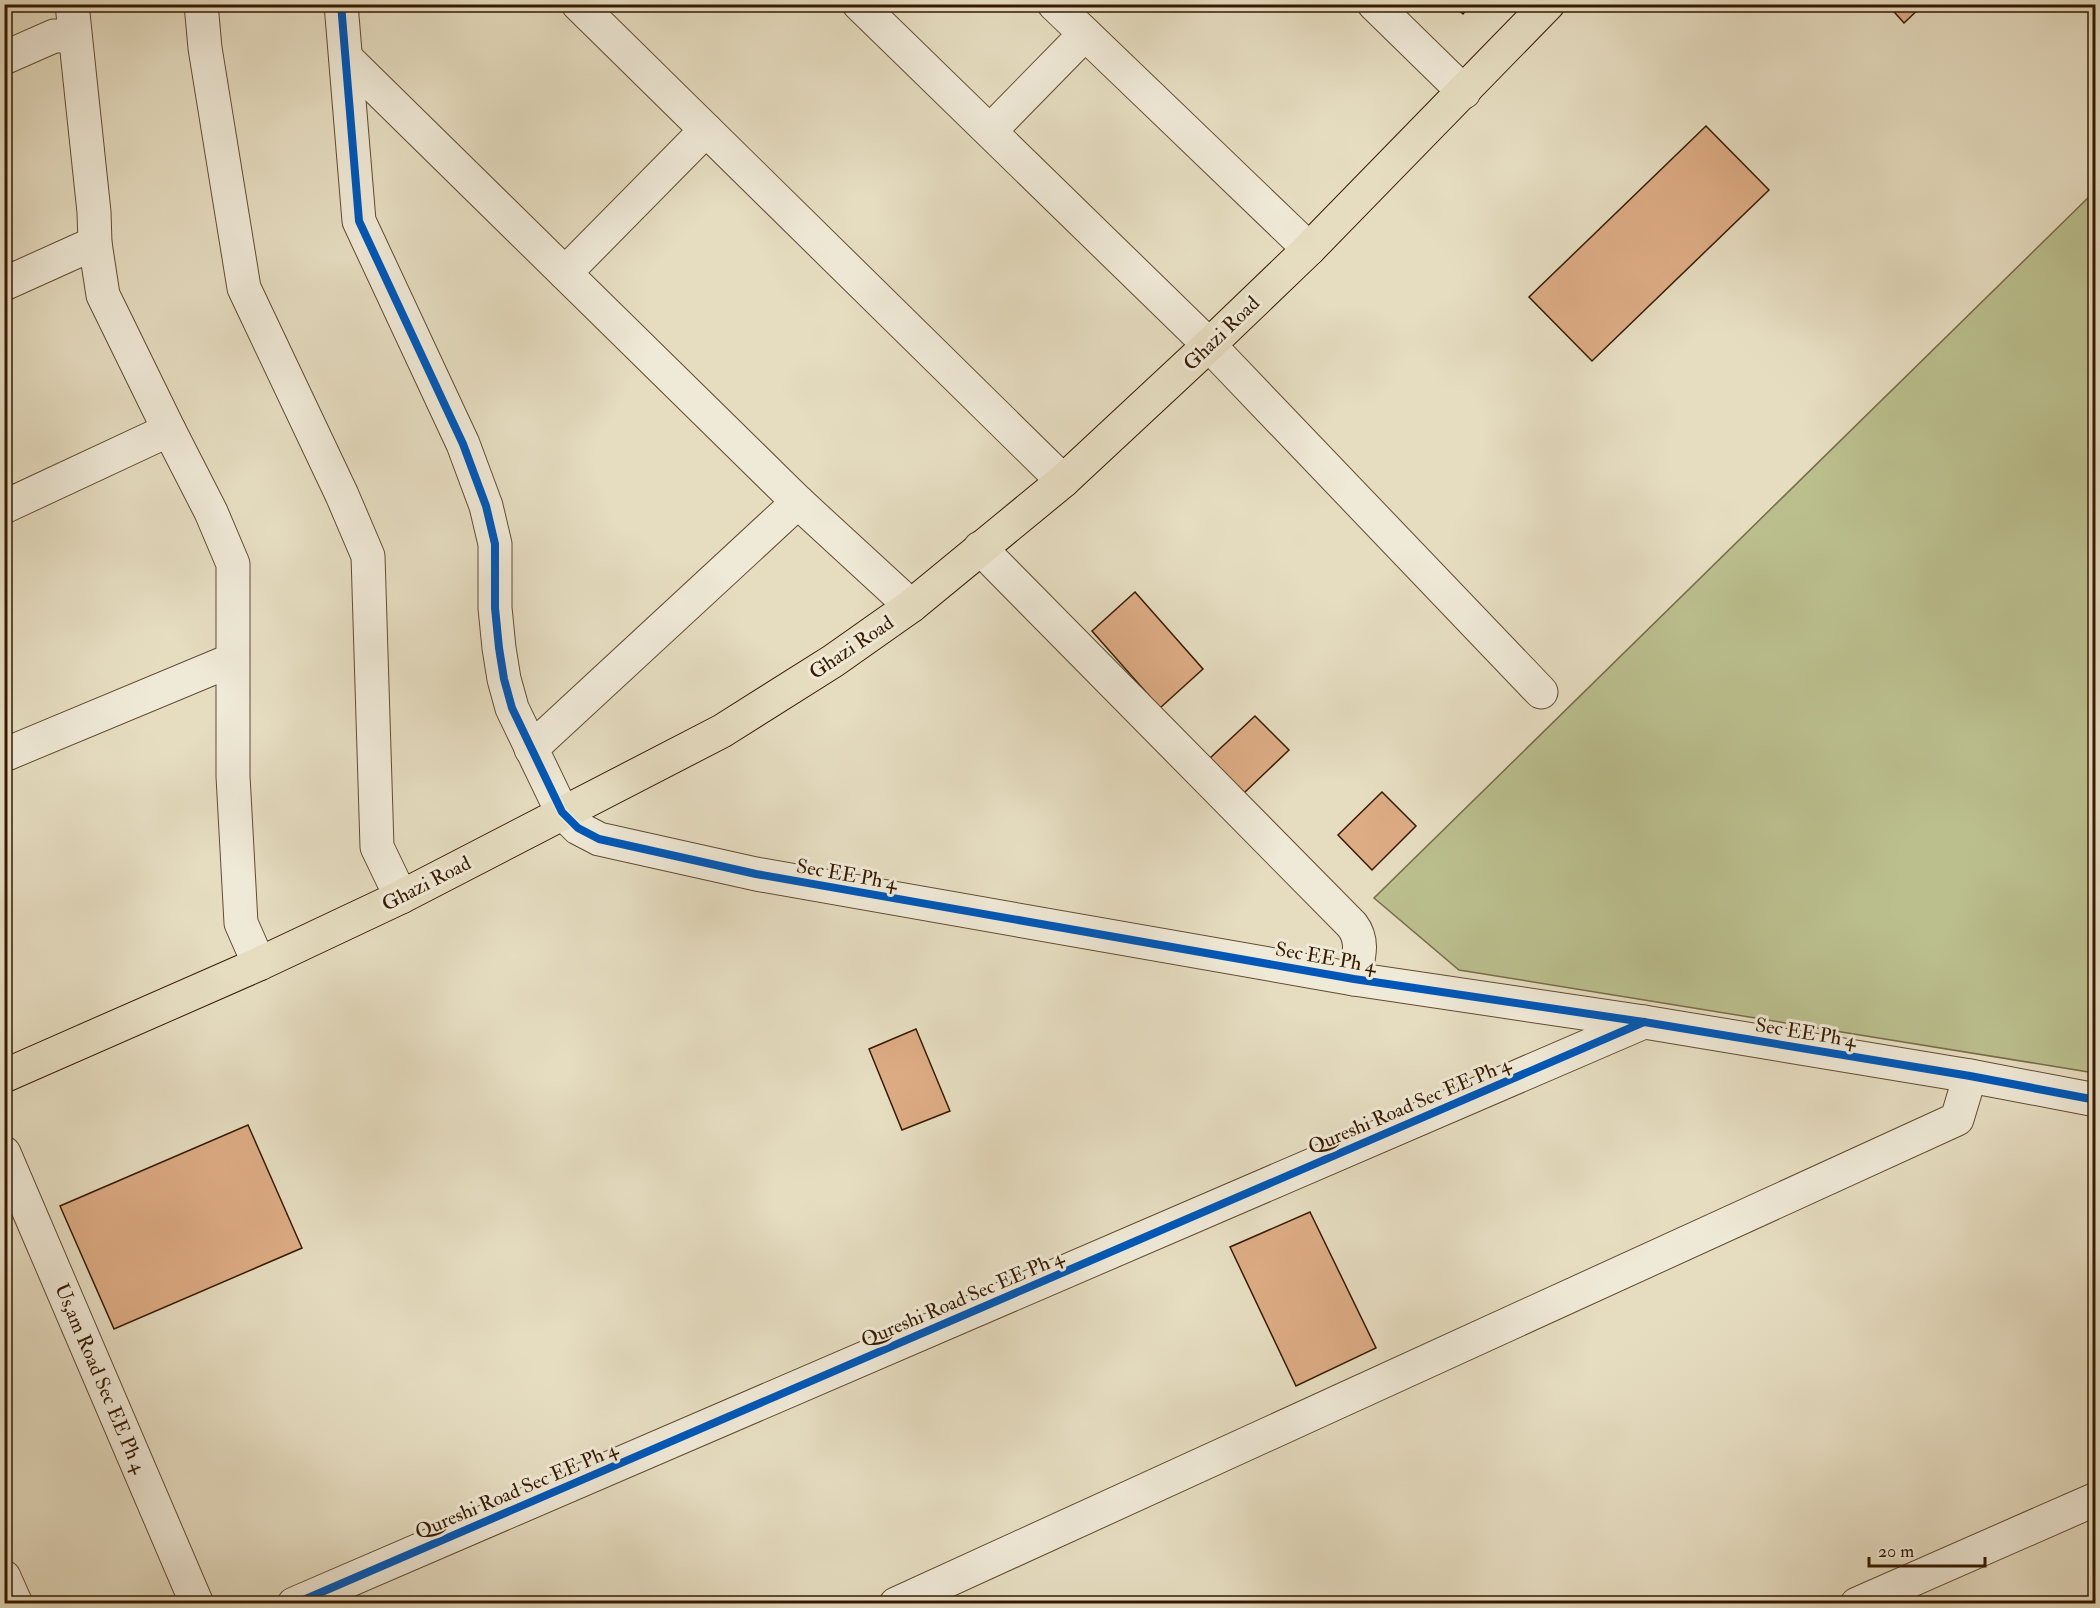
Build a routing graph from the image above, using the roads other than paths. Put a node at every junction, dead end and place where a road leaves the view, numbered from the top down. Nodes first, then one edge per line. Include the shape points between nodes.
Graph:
1 (201, 4) edge
2 (341, 4) edge
3 (578, 4) edge
4 (859, 4) edge
5 (1054, 4) edge
6 (1374, 4) edge
7 (1548, 4) edge
8 (73, 20) edge
9 (1085, 34) junction
10 (4, 58) edge
11 (346, 58) junction
12 (1464, 92) junction
13 (706, 130) junction
14 (990, 131) junction
15 (95, 243) junction
16 (1309, 249) junction
17 (565, 273) junction
18 (4, 284) edge
19 (1209, 345) junction
20 (169, 430) junction
21 (1063, 481) junction
22 (798, 502) junction
23 (4, 507) edge
24 (980, 548) junction
25 (911, 606) junction
26 (232, 660) junction
27 (1541, 692) dead end
28 (531, 749) junction
29 (4, 755) edge
30 (562, 812) junction
31 (400, 897) junction
32 (259, 964) junction
33 (1354, 980) junction
34 (1644, 1022) junction
35 (4, 1076) edge
36 (1970, 1076) junction
37 (2096, 1100) edge
38 (4, 1153) edge
39 (2096, 1499) edge
40 (4, 1577) edge
41 (16, 1604) edge
42 (197, 1604) edge
43 (294, 1604) edge
44 (896, 1604) edge
45 (1857, 1604) edge

1 - 31 street via 244,288 368,556 377,847
2 - 11 street
3 - 13 street
4 - 14 street
5 - 9 street
6 - 12 street
7 - 12 main road, Ghazi Road
8 - 10 street via 54,36
8 - 15 street
9 - 14 street
9 - 16 street
11 - 17 street
11 - 28 street via 359,221 463,444 486,506 495,544 495,609 504,680
12 - 16 main road, Ghazi Road
13 - 17 street
13 - 21 street
14 - 19 street
15 - 18 street
15 - 20 street via 103,295
16 - 19 main road, Ghazi Road
17 - 22 street
19 - 21 main road, Ghazi Road
19 - 27 street
20 - 23 street
20 - 26 street via 233,564
21 - 24 main road, Ghazi Road
22 - 25 street
22 - 28 street
24 - 25 main road, Ghazi Road
24 - 33 street via 1352,925 1360,945
25 - 30 main road, Ghazi Road via 722,731
26 - 29 street
26 - 32 street via 241,923
28 - 30 street
30 - 31 main road, Ghazi Road
30 - 33 street, Sec EE Ph 4 via 578,828 599,839 756,874
31 - 32 main road, Ghazi Road
32 - 35 main road, Ghazi Road
33 - 34 street, Sec EE Ph 4
34 - 36 street, Sec EE Ph 4
34 - 43 street, Qureshi Road Sec EE Ph 4
36 - 37 street, Sec EE Ph 4
36 - 44 street via 1957,1119
38 - 42 street, Us,am Road Sec EE Ph 4
39 - 45 street
40 - 41 street

